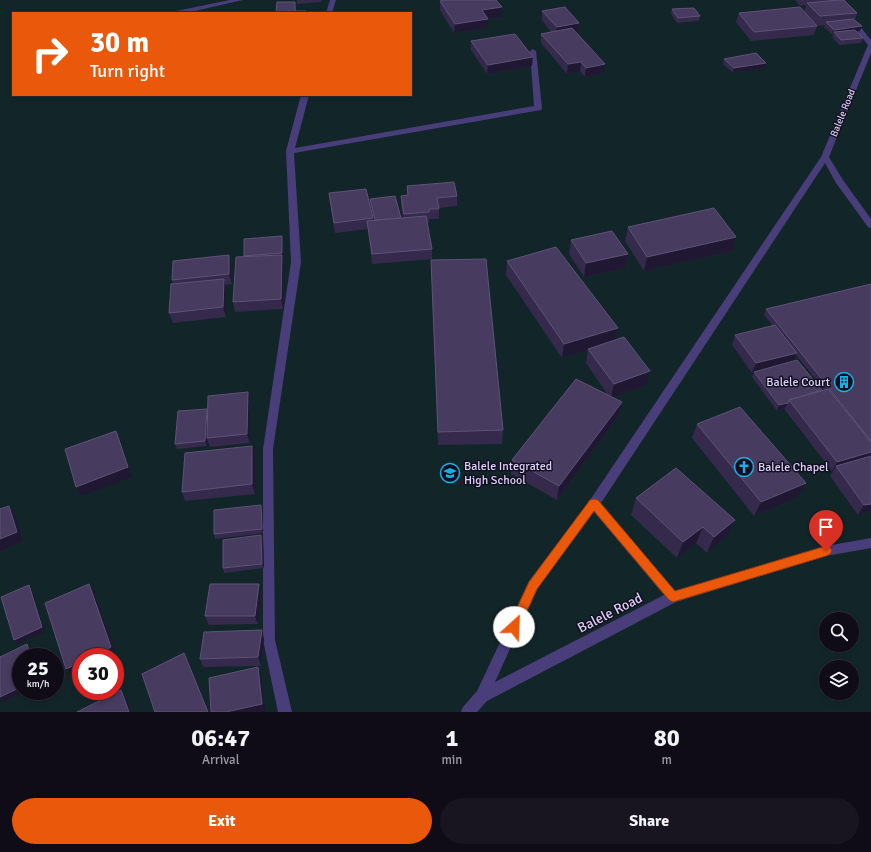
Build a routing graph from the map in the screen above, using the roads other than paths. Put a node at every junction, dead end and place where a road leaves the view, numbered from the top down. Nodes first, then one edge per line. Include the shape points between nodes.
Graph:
1 (240, 0) edge
2 (332, 0) edge
3 (836, 0) edge
4 (181, 12) edge
5 (329, 12) edge
6 (533, 51) dead end
7 (306, 96) edge
8 (290, 151) junction
9 (825, 157) junction
10 (871, 225) edge
11 (594, 503) junction
12 (871, 543) edge
13 (673, 596) junction
14 (482, 696) junction
15 (285, 712) edge
16 (468, 712) edge

1 - 4 street
2 - 5 street
3 - 9 street, Balele Road via 871,45
6 - 8 street via 538,108
7 - 8 street
8 - 15 street via 296,262 268,450 269,640
9 - 10 street via 838,182
9 - 11 street
11 - 13 street
11 - 14 street via 533,585
12 - 13 street, Balele Road via 826,551
13 - 14 street, Balele Road
14 - 16 street, Balele Road

